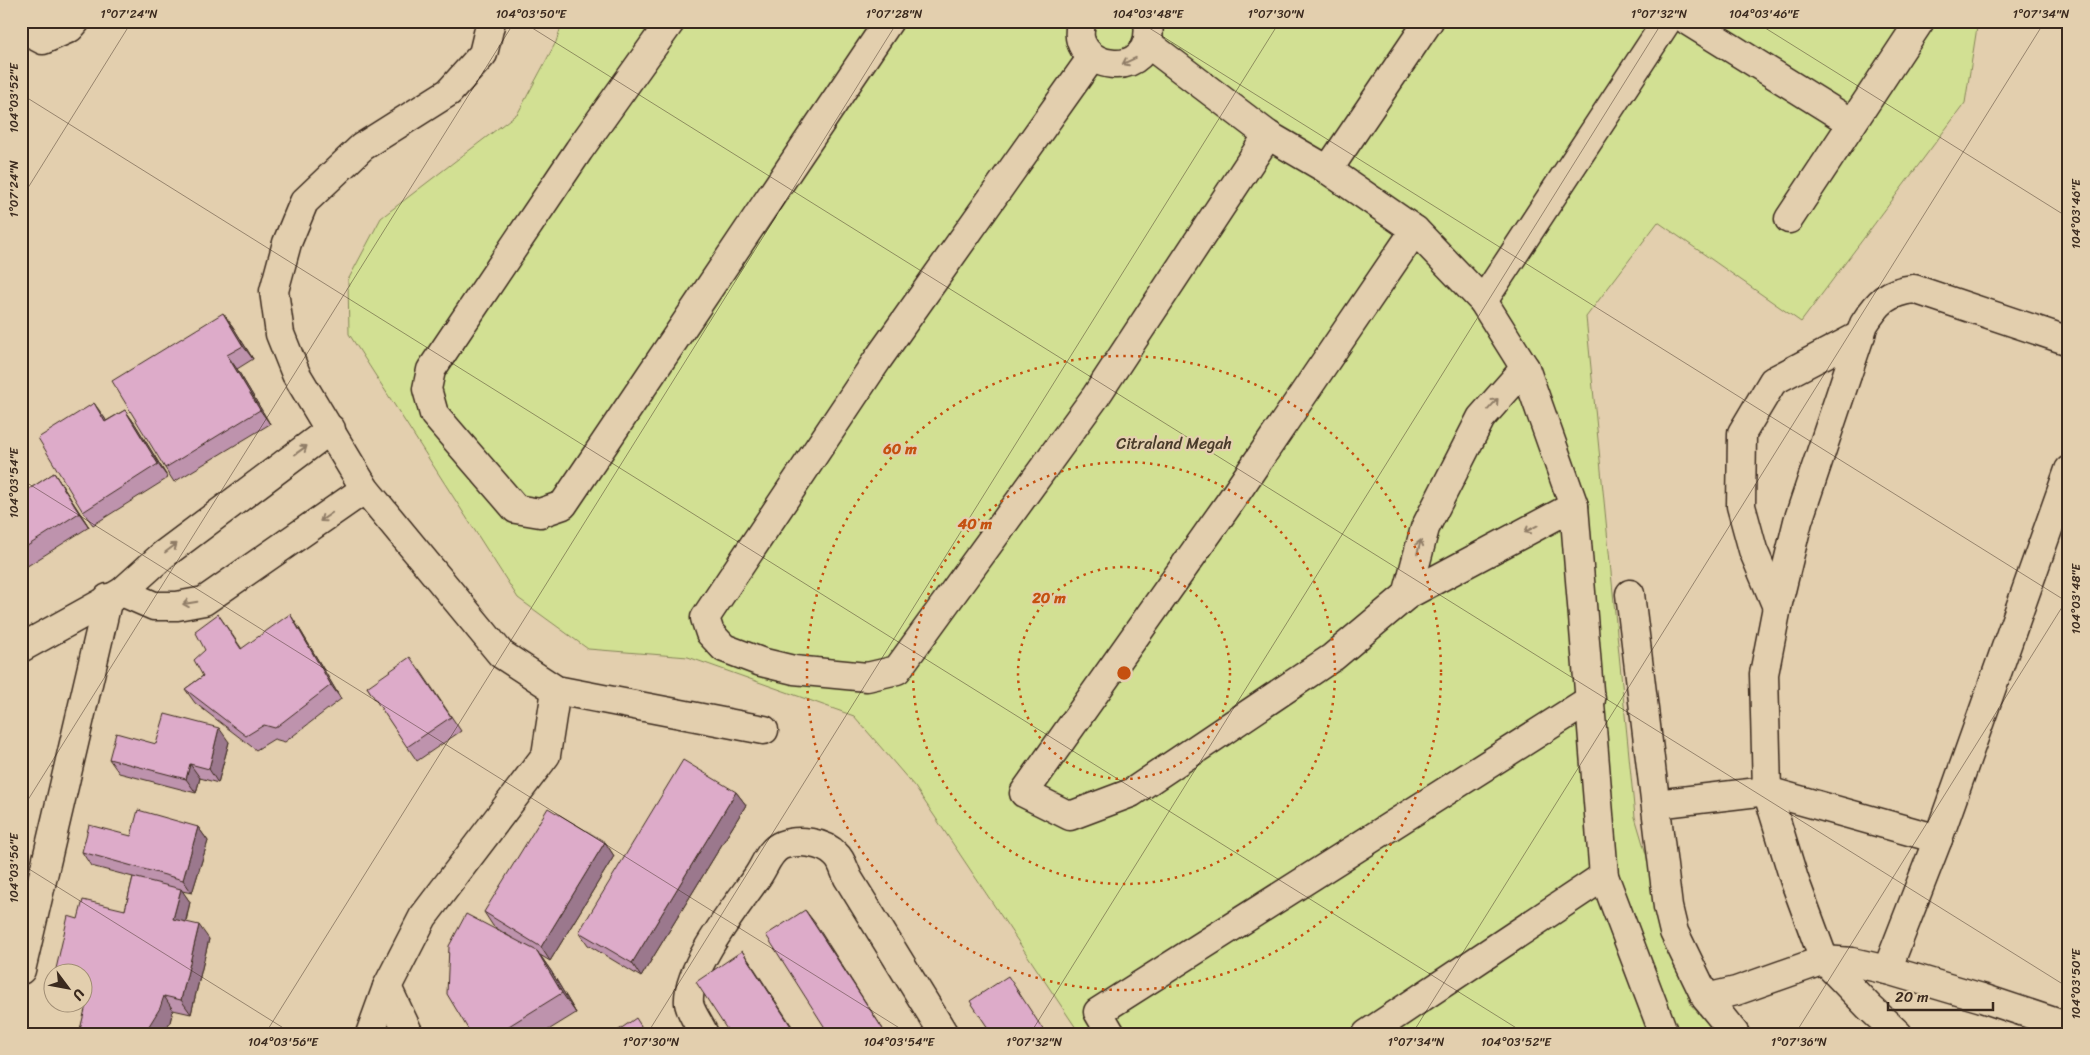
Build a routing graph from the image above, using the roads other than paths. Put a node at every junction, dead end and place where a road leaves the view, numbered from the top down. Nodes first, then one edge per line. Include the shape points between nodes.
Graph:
1 (76, 21) edge
2 (491, 21) edge
3 (671, 21) edge
4 (889, 21) edge
5 (1082, 21) edge
6 (1429, 21) edge
7 (1667, 21) edge
8 (1688, 21) edge
9 (1920, 21) edge
10 (21, 26) edge
11 (1148, 32) edge
12 (1092, 57) junction
13 (1852, 124) junction
14 (1268, 135) junction
15 (1328, 170) junction
16 (1789, 219) dead end
17 (1416, 230) junction
18 (1483, 300) junction
19 (1861, 335) junction
20 (2069, 341) edge
21 (1525, 368) junction
22 (331, 429) junction
23 (2069, 470) edge
24 (366, 489) junction
25 (1574, 506) junction
26 (1407, 594) junction
27 (1630, 594) dead end
28 (115, 595) junction
29 (1777, 607) junction
30 (21, 648) edge
31 (556, 690) junction
32 (1590, 699) junction
33 (764, 730) dead end
34 (1767, 791) junction
35 (1656, 804) junction
36 (1938, 839) junction
37 (1604, 876) junction
38 (1824, 960) junction
39 (21, 970) edge
40 (1887, 970) junction
41 (387, 987) junction
42 (1706, 998) junction
43 (2069, 1027) edge
44 (370, 1034) edge
45 (409, 1034) edge
46 (704, 1034) edge
47 (944, 1034) edge
48 (1111, 1034) edge
49 (1366, 1034) edge
50 (1664, 1034) edge
51 (1735, 1034) edge
52 (1898, 1034) edge

1 - 10 street via 70,28 42,40
2 - 22 street via 483,54 467,74 450,92 362,148 304,202 287,243 274,292 280,334 296,374
3 - 4 street via 579,150 431,370 427,389 434,414 516,509 540,513 562,505
5 - 12 street via 1081,37
6 - 15 street
7 - 18 street
8 - 13 street
9 - 13 street
11 -> 12 street via 1142,52 1134,60 1113,65
11 - 14 street
12 - 14 street via 878,359 705,618 710,633 724,648 760,662 794,670 867,677 897,670 1096,396
13 - 16 street
14 - 15 street
15 - 17 street
17 - 18 street
17 - 26 street via 1230,502 1024,793 1070,816 1131,793 1333,657
18 - 21 street
19 - 20 street via 1875,306 1899,291 1914,289
19 - 29 street via 1798,521
19 - 29 street via 1773,381 1742,433 1741,506 1753,550
21 - 25 street
26 -> 21 street via 1425,528 1481,418
22 - 24 street
28 -> 22 street
23 - 36 street
24 -> 28 street via 204,601 154,606
24 - 31 street via 501,654
25 -> 26 street
25 - 32 street
27 - 35 street
28 - 30 street
28 - 39 street
29 - 34 street via 1764,674
31 - 33 street
31 - 41 street via 546,755 423,917
32 - 37 street
32 - 48 street via 1098,1012
34 - 35 street
34 - 36 street
34 - 38 street via 1794,880
35 - 42 street via 1674,932
36 - 40 street
37 - 49 street
37 - 50 street
38 - 40 street
38 - 42 street via 1736,991
38 - 52 street
40 - 43 street
41 - 44 street
41 - 45 street
42 - 51 street
46 - 47 street via 689,1003 693,978 720,927 759,875 771,853 782,845 803,841 837,855

